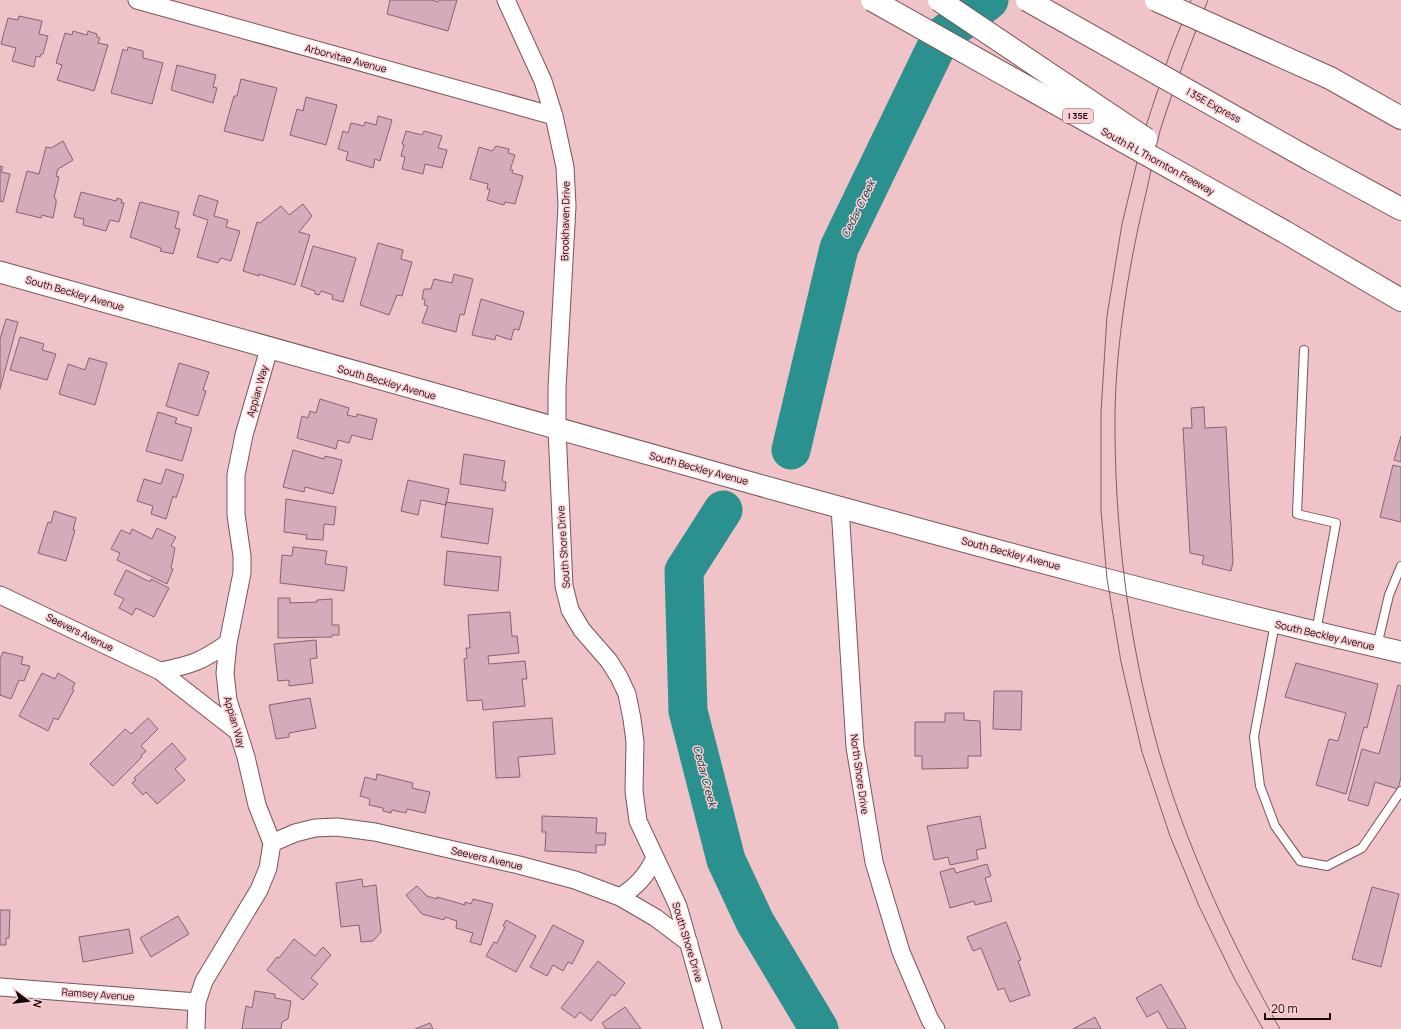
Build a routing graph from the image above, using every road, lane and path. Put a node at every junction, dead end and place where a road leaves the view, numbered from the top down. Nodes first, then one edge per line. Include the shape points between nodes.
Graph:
1 (137, 0) edge
2 (506, 0) edge
3 (872, 0) edge
4 (939, 0) edge
5 (1027, 0) edge
6 (1156, 0) edge
7 (1193, 0) edge
8 (1330, 78) junction
9 (554, 116) junction
10 (1401, 118) edge
11 (1401, 209) edge
12 (1285, 232) junction
13 (0, 272) edge
14 (1401, 300) edge
15 (269, 349) junction
16 (1304, 350) dead end
17 (557, 429) junction
18 (840, 507) junction
19 (1401, 566) edge
20 (0, 595) edge
21 (1275, 623) junction
22 (1316, 632) junction
23 (228, 643) junction
24 (1376, 647) junction
25 (1401, 652) edge
26 (160, 671) junction
27 (237, 731) junction
28 (1401, 791) edge
29 (272, 843) junction
30 (655, 858) junction
31 (620, 897) junction
32 (689, 943) junction
33 (0, 987) edge
34 (197, 1002) junction
35 (196, 1029) edge
36 (713, 1029) edge
37 (936, 1029) edge

1 - 9 street, Arborvitae Avenue
2 - 9 street, Brookhaven Drive via 543,81
3 - 12 highway, South R L Thornton Freeway / I 35E, bridge
4 - 12 highway, bridge
5 - 11 highway, I 35E Express, bridge
6 - 8 highway, bridge
7 - 8 highway, bridge
8 - 10 highway
9 - 17 street, Brookhaven Drive via 565,167 567,206
12 - 14 highway, South R L Thornton Freeway / I 35E
13 - 15 street, South Beckley Avenue
15 - 17 street, South Beckley Avenue
15 - 23 street, Appian Way via 244,434 236,475 236,515 242,573
16 - 22 lane via 1297,514 1336,523
17 - 18 street, South Beckley Avenue
17 - 30 street, South Shore Drive via 564,586 570,610 582,630 609,661 626,694 635,742 634,791 638,821
18 - 21 street, South Beckley Avenue
18 - 37 street, North Shore Drive via 855,748 874,862 902,952
19 - 24 lane
20 - 26 street, Seevers Avenue
21 - 22 street, South Beckley Avenue
21 - 28 lane via 1254,737 1260,786 1275,826 1300,861 1327,866 1362,848
22 - 24 street, South Beckley Avenue
23 - 26 street via 206,658 186,666
23 - 27 street, Appian Way via 225,673 228,700
24 - 25 street, South Beckley Avenue
26 - 27 street, Seevers Avenue
27 - 29 street, Appian Way via 261,818
29 - 31 street, Seevers Avenue via 315,828 337,827 375,832 520,865 576,880
29 - 34 street via 268,868 259,890 204,981
30 - 31 street via 647,875 635,888
30 - 32 street, South Shore Drive via 678,906
31 - 32 street, Seevers Avenue via 656,918
32 - 36 street, South Shore Drive
33 - 34 street, Ramsey Avenue
34 - 35 street

